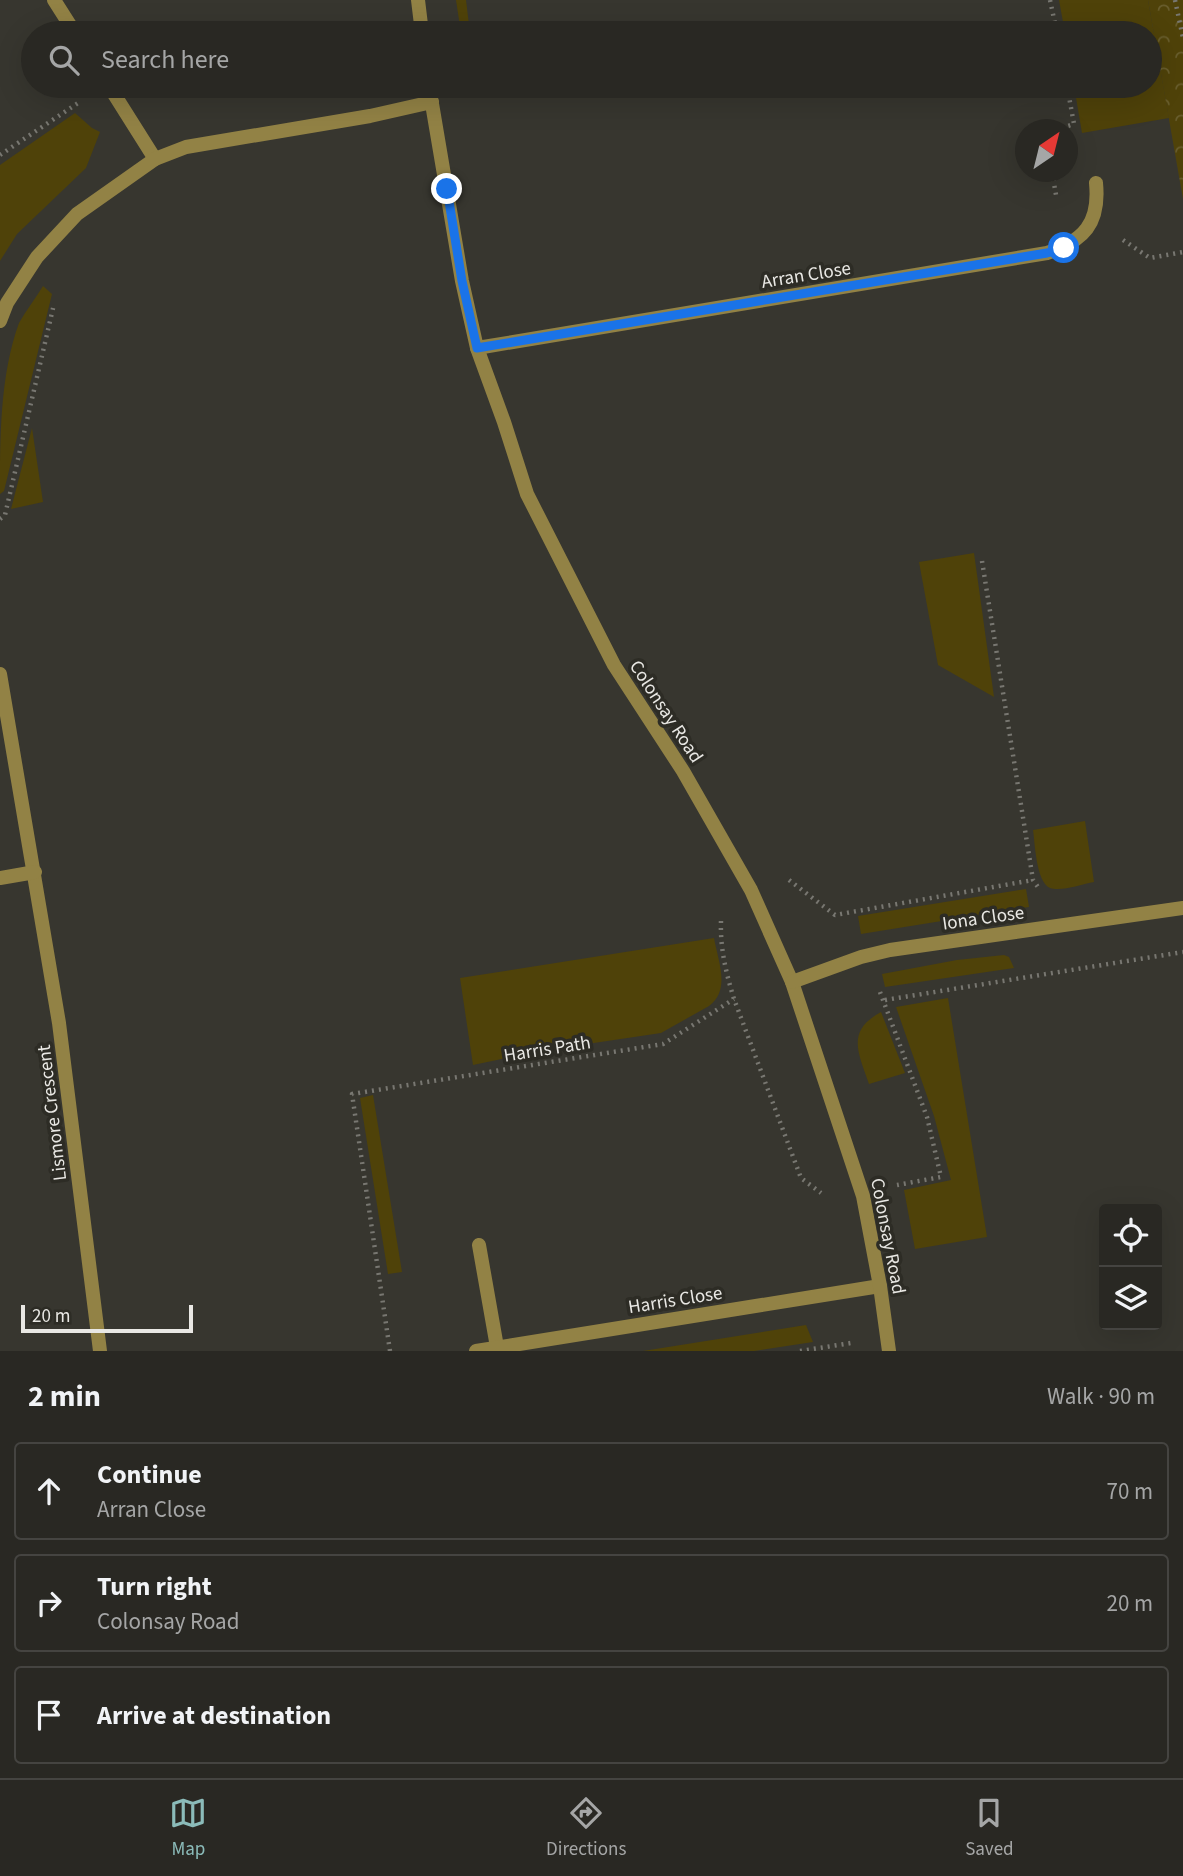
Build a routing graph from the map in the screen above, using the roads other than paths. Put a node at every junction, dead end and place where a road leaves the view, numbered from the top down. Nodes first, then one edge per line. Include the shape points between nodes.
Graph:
1 (54, 0) edge
2 (418, 0) edge
3 (67, 21) edge
4 (421, 21) edge
5 (117, 98) edge
6 (431, 98) edge
7 (432, 102) junction
8 (155, 159) junction
9 (1096, 183) dead end
10 (0, 321) edge
11 (477, 348) junction
12 (0, 674) edge
13 (35, 872) junction
14 (0, 878) edge
15 (1183, 908) edge
16 (792, 982) junction
17 (479, 1245) dead end
18 (880, 1286) junction
19 (888, 1344) edge
20 (497, 1348) junction
21 (100, 1351) edge
22 (476, 1351) edge

1 - 3 street
2 - 4 street
5 - 8 street
6 - 7 street, Colonsay Road
7 - 8 street via 186,147
7 - 11 street, Colonsay Road
8 - 10 street via 77,214 37,257
9 - 11 street, Arran Close via 1093,220 1080,238 1047,253
11 - 16 street, Colonsay Road via 527,494 565,572 614,665 683,771 751,890
12 - 13 street, Lismore Crescent
13 - 14 street
13 - 21 street, Lismore Crescent via 60,1023
15 - 16 street, Iona Close via 890,950
16 - 18 street, Colonsay Road via 863,1196
17 - 20 street
18 - 19 street, Colonsay Road
18 - 20 street, Harris Close
20 - 22 street, Harris Close

